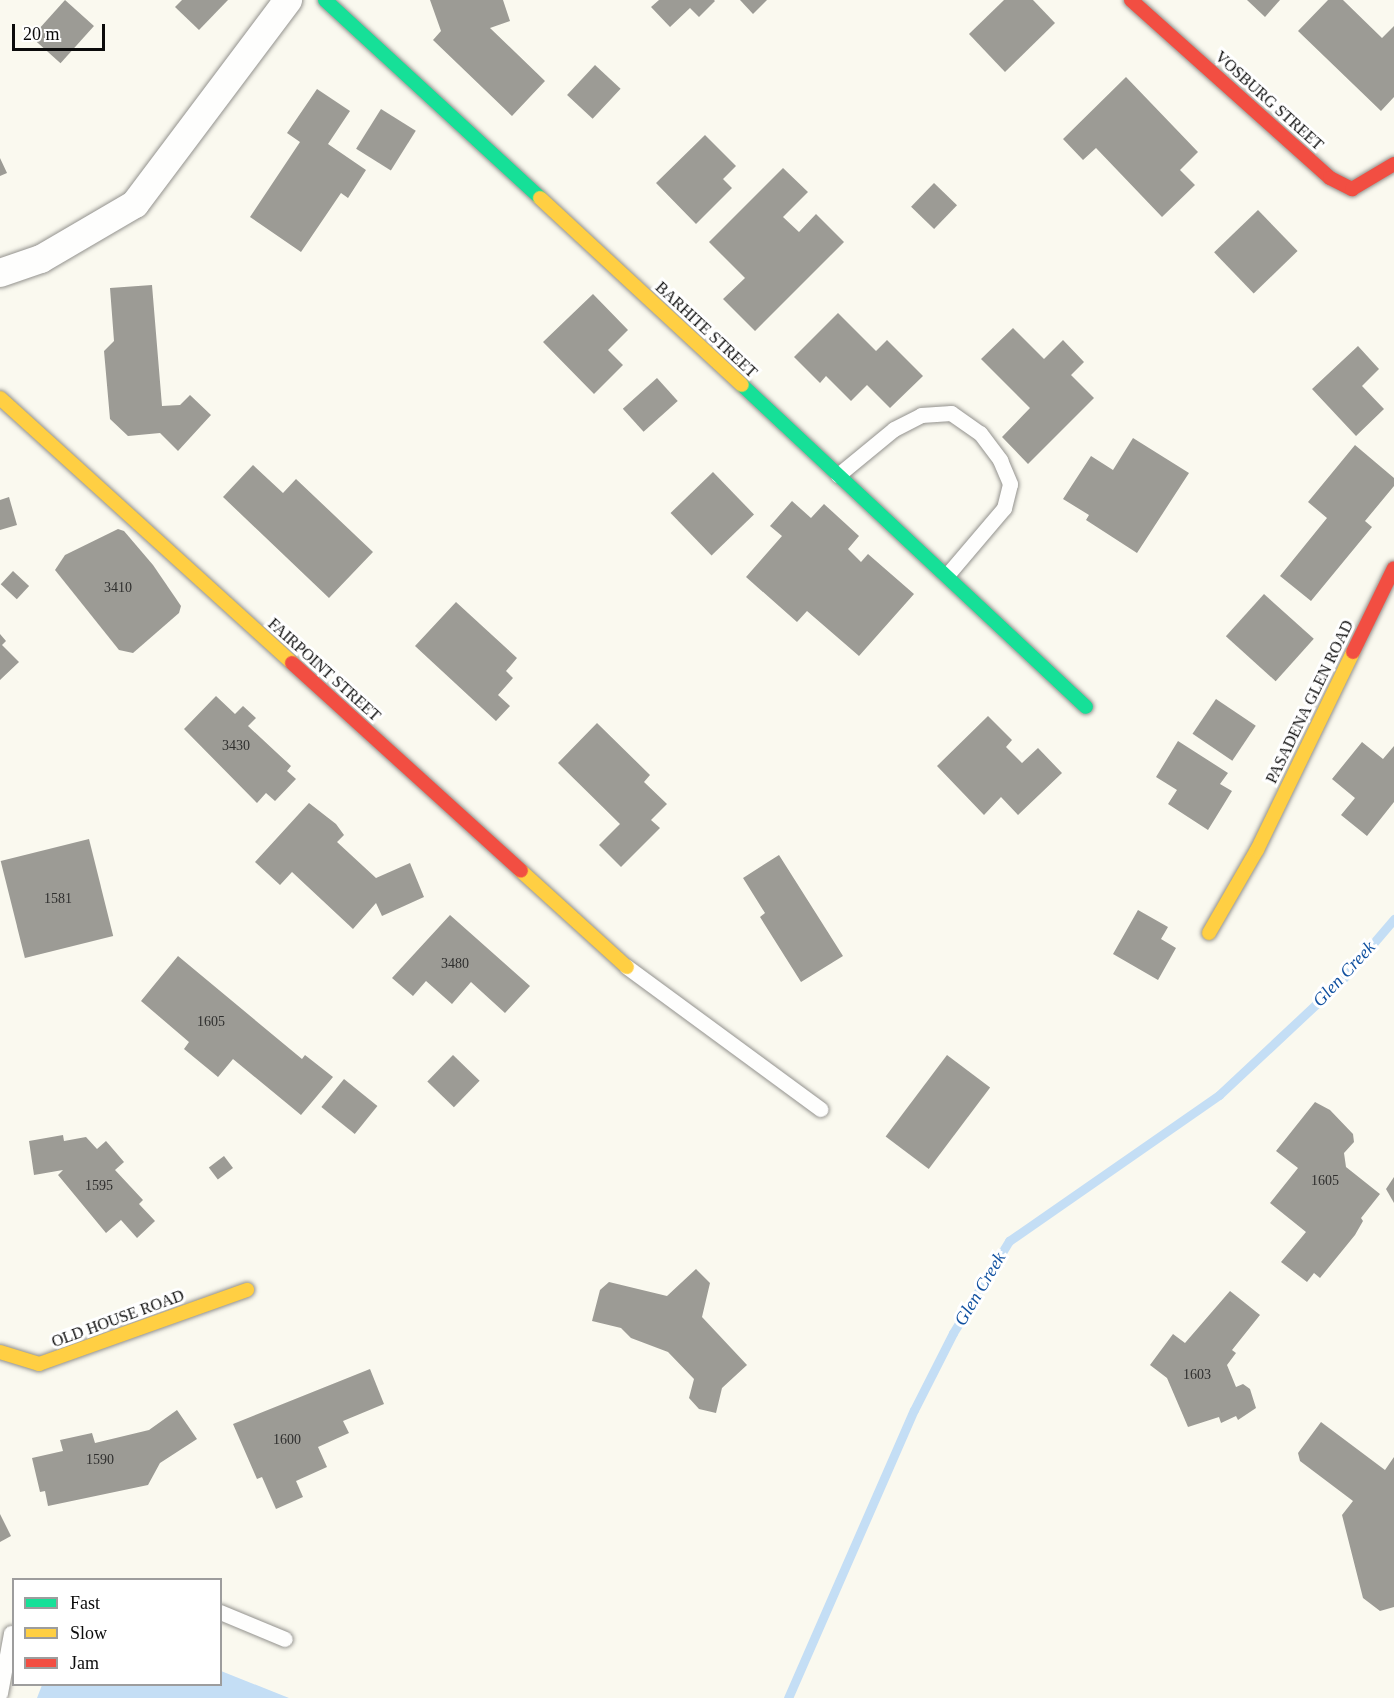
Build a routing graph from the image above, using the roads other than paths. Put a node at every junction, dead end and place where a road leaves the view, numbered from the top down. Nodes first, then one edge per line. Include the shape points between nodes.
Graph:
1 (288, 0) edge
2 (325, 0) edge
3 (1131, 0) edge
4 (1394, 164) edge
5 (0, 273) edge
6 (0, 398) edge
7 (838, 475) junction
8 (1394, 568) edge
9 (947, 575) junction
10 (1086, 707) dead end
11 (1209, 933) dead end
12 (627, 967) joint
13 (820, 1109) dead end
14 (247, 1290) dead end
15 (0, 1352) edge
16 (222, 1613) edge
17 (8, 1635) edge
18 (285, 1639) dead end
19 (0, 1693) edge

1 - 5 street via 135,204 41,259
2 - 7 street, BARHITE STREET
3 - 4 street, VOSBURG STREET via 1330,178 1352,189
6 - 12 street, FAIRPOINT STREET
7 - 9 street, BARHITE STREET
7 - 9 lane via 894,429 921,415 951,413 980,433 1000,460 1010,484 1004,508
8 - 11 street, PASADENA GLEN ROAD via 1257,850
9 - 10 street, BARHITE STREET
12 - 13 lane
14 - 15 street, OLD HOUSE ROAD via 39,1364
16 - 18 lane
17 - 19 lane

